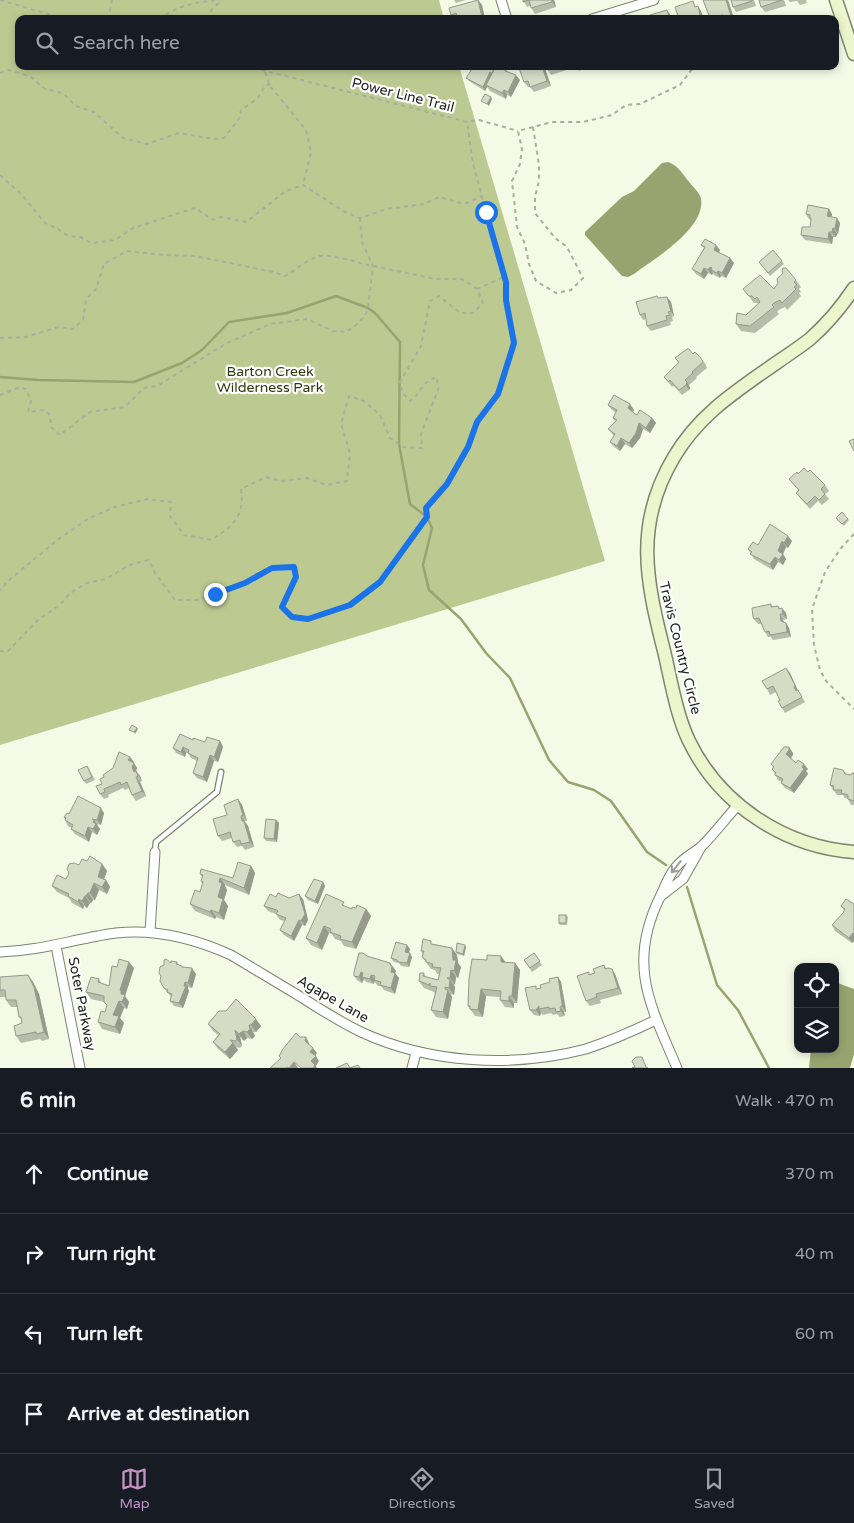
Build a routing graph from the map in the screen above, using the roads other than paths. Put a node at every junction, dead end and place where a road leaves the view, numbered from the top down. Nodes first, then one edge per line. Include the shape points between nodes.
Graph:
1 (501, 0) edge
2 (654, 0) edge
3 (836, 0) edge
4 (629, 4) edge
5 (506, 15) edge
6 (602, 15) edge
7 (854, 54) edge
8 (854, 288) edge
9 (221, 772) dead end
10 (738, 805) junction
11 (702, 846) junction
12 (156, 852) joint
13 (854, 852) edge
14 (660, 896) junction
15 (150, 932) junction
16 (56, 946) junction
17 (0, 952) edge
18 (656, 1020) junction
19 (416, 1053) junction
20 (80, 1068) edge
21 (412, 1068) edge
22 (676, 1068) edge

1 - 5 street
2 - 4 street
3 - 7 street
4 - 6 street
8 - 10 street, Travis Country Circle via 810,339 725,399 699,422 674,457 654,504 647,540 648,578 680,715 689,741 700,759
9 - 12 lane via 217,792 156,842
10 - 11 street
10 - 13 street, Travis Country Circle via 788,836 821,848
11 - 14 street via 683,879
11 -> 14 street via 675,867
12 - 15 street
14 - 18 street via 650,918 643,954 645,986
15 - 16 street, Agape Lane via 99,935
15 - 19 street, Agape Lane via 214,947 346,1025
16 - 17 street, Agape Lane
16 - 20 street, Soter Parkway
18 - 19 street, Agape Lane via 585,1049 544,1058 476,1061
18 - 22 street
19 - 21 street

